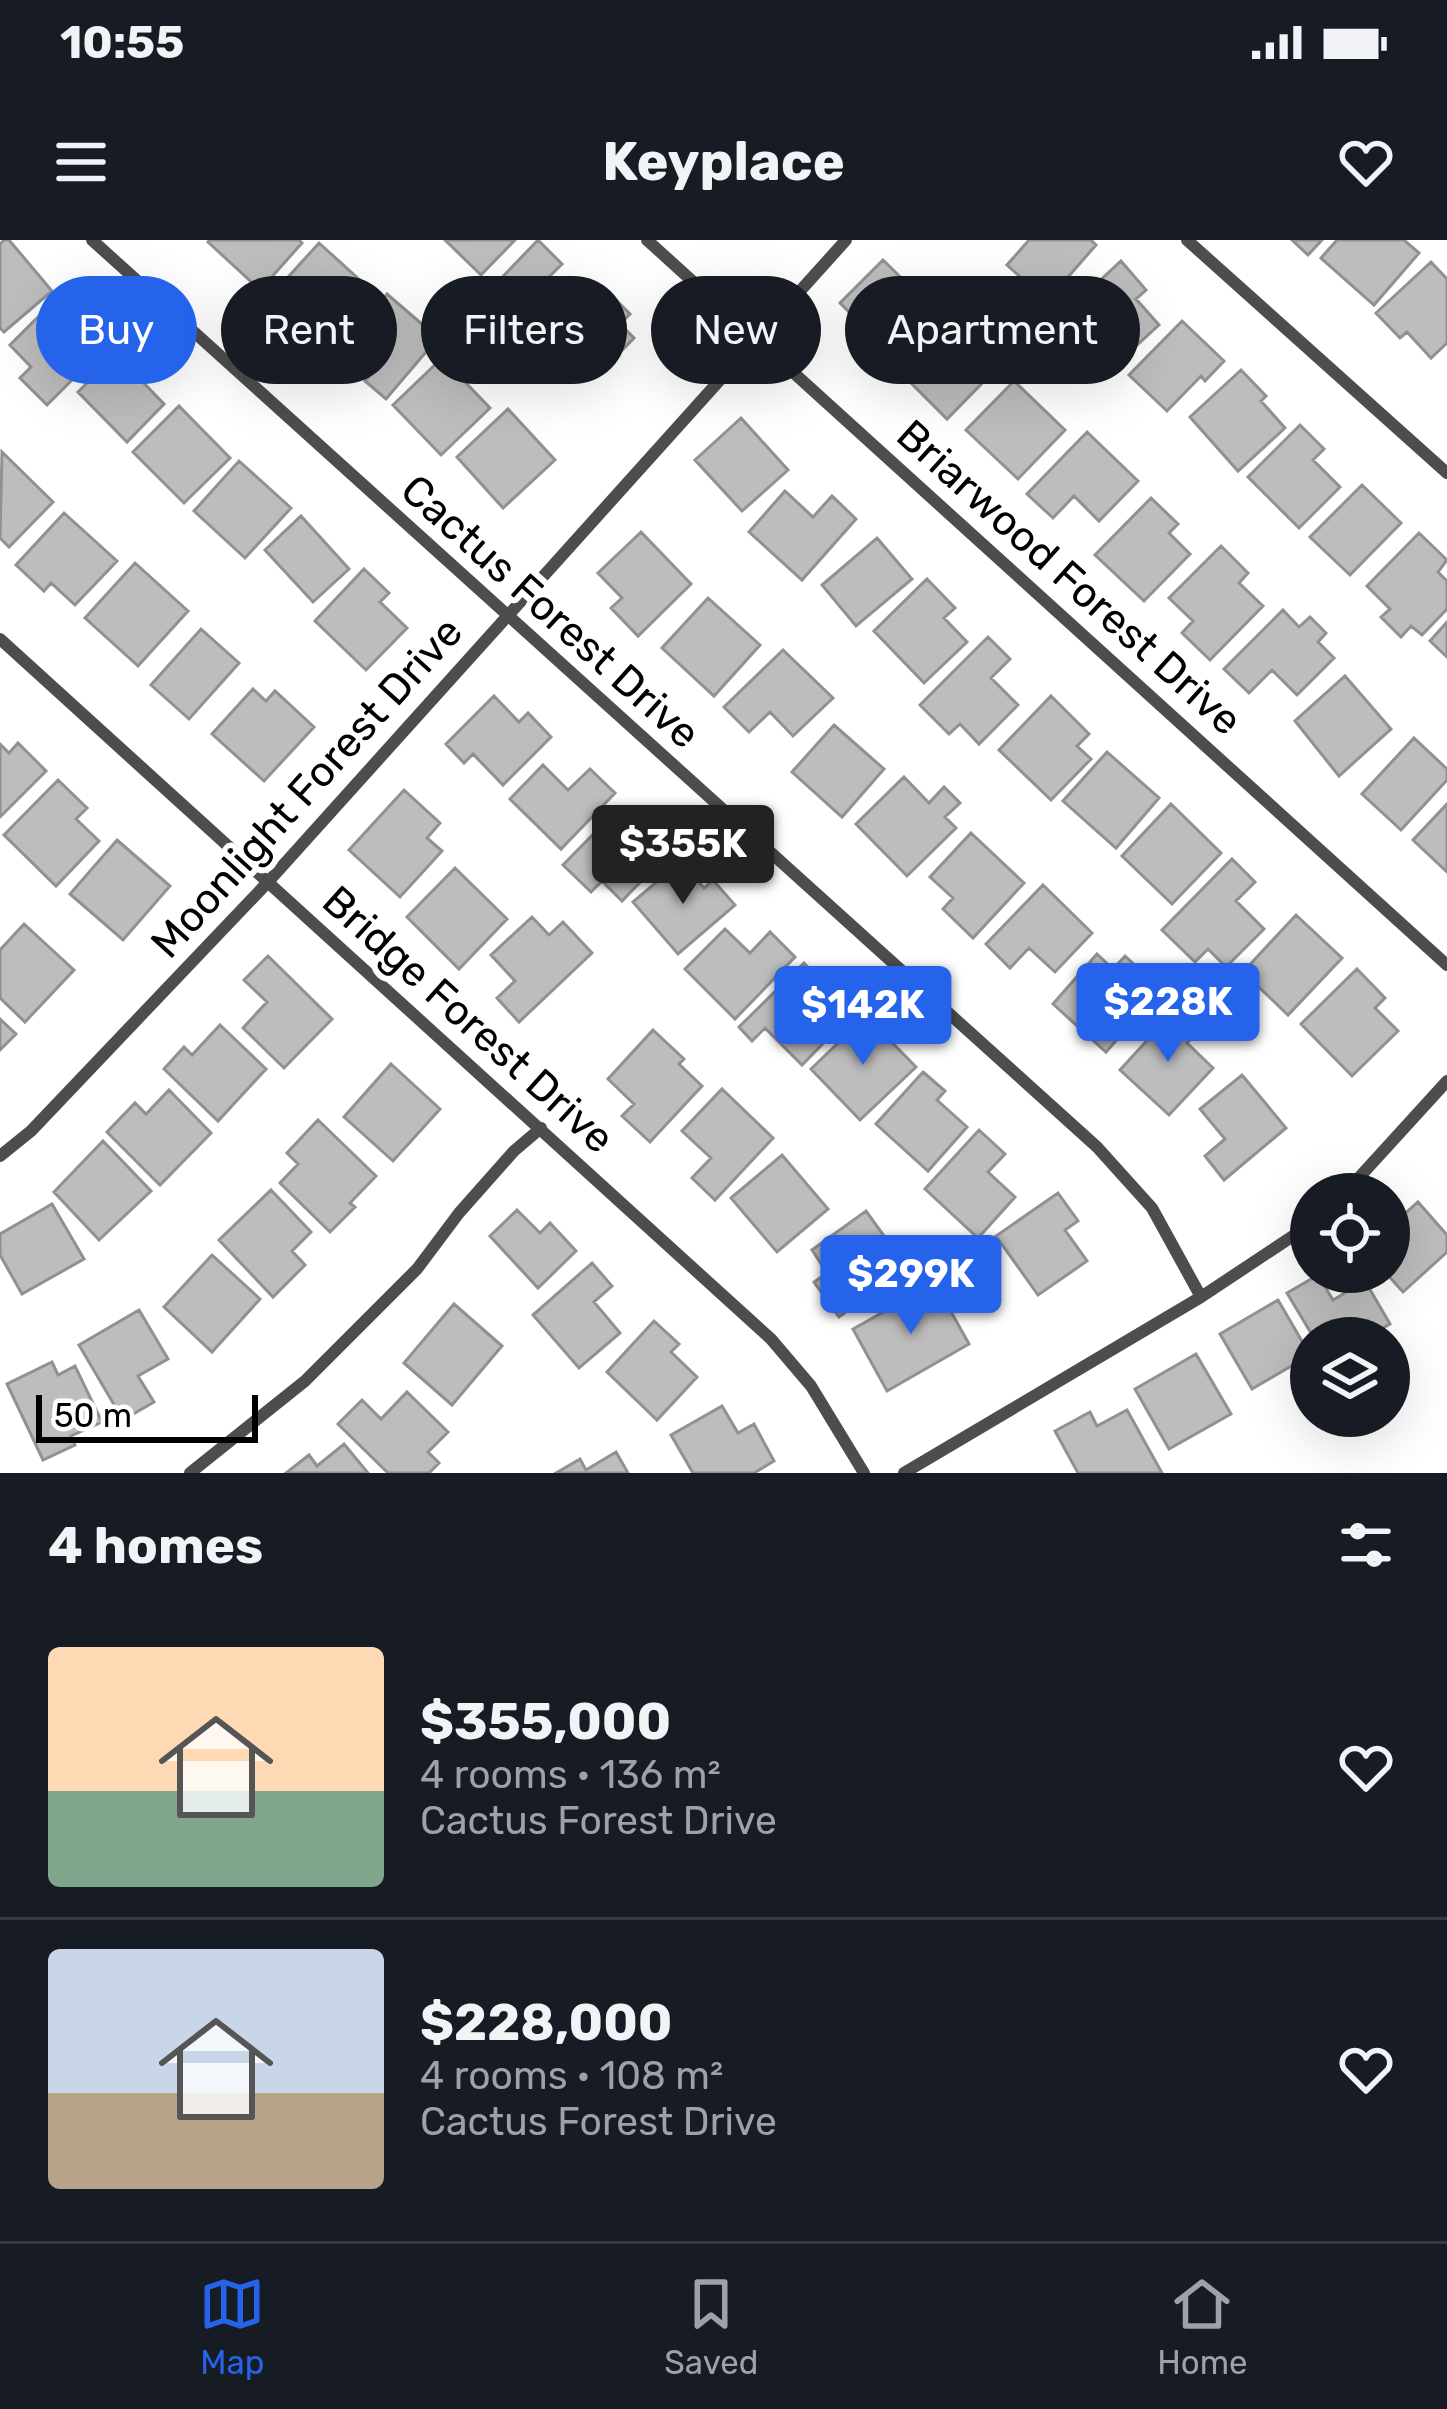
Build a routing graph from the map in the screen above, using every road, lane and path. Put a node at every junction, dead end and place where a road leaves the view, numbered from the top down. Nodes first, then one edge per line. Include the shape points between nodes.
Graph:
1 (92, 240) edge
2 (647, 240) edge
3 (846, 240) edge
4 (1186, 240) edge
5 (687, 276) edge
6 (813, 276) edge
7 (716, 384) edge
8 (808, 384) edge
9 (1447, 473) edge
10 (507, 616) junction
11 (0, 639) edge
12 (268, 882) junction
13 (1447, 965) edge
14 (1447, 1081) edge
15 (542, 1128) junction
16 (0, 1156) edge
17 (1363, 1173) edge
18 (1290, 1238) edge
19 (1201, 1297) junction
20 (190, 1473) edge
21 (864, 1473) edge
22 (904, 1473) edge

1 - 10 street, Cactus Forest Drive
2 - 5 street, Briarwood Forest Drive
3 - 6 street, Moonlight Forest Drive
4 - 9 street
7 - 10 street, Moonlight Forest Drive
8 - 13 street, Briarwood Forest Drive
10 - 12 street, Moonlight Forest Drive
10 - 19 street, Cactus Forest Drive via 1097,1147 1152,1208
11 - 12 street, Bridge Forest Drive
12 - 15 street, Bridge Forest Drive
12 - 16 street, Moonlight Forest Drive
14 - 17 street
15 - 20 street via 305,1381
15 - 21 street, Bridge Forest Drive via 771,1339 811,1386
18 - 19 street
19 - 22 street

